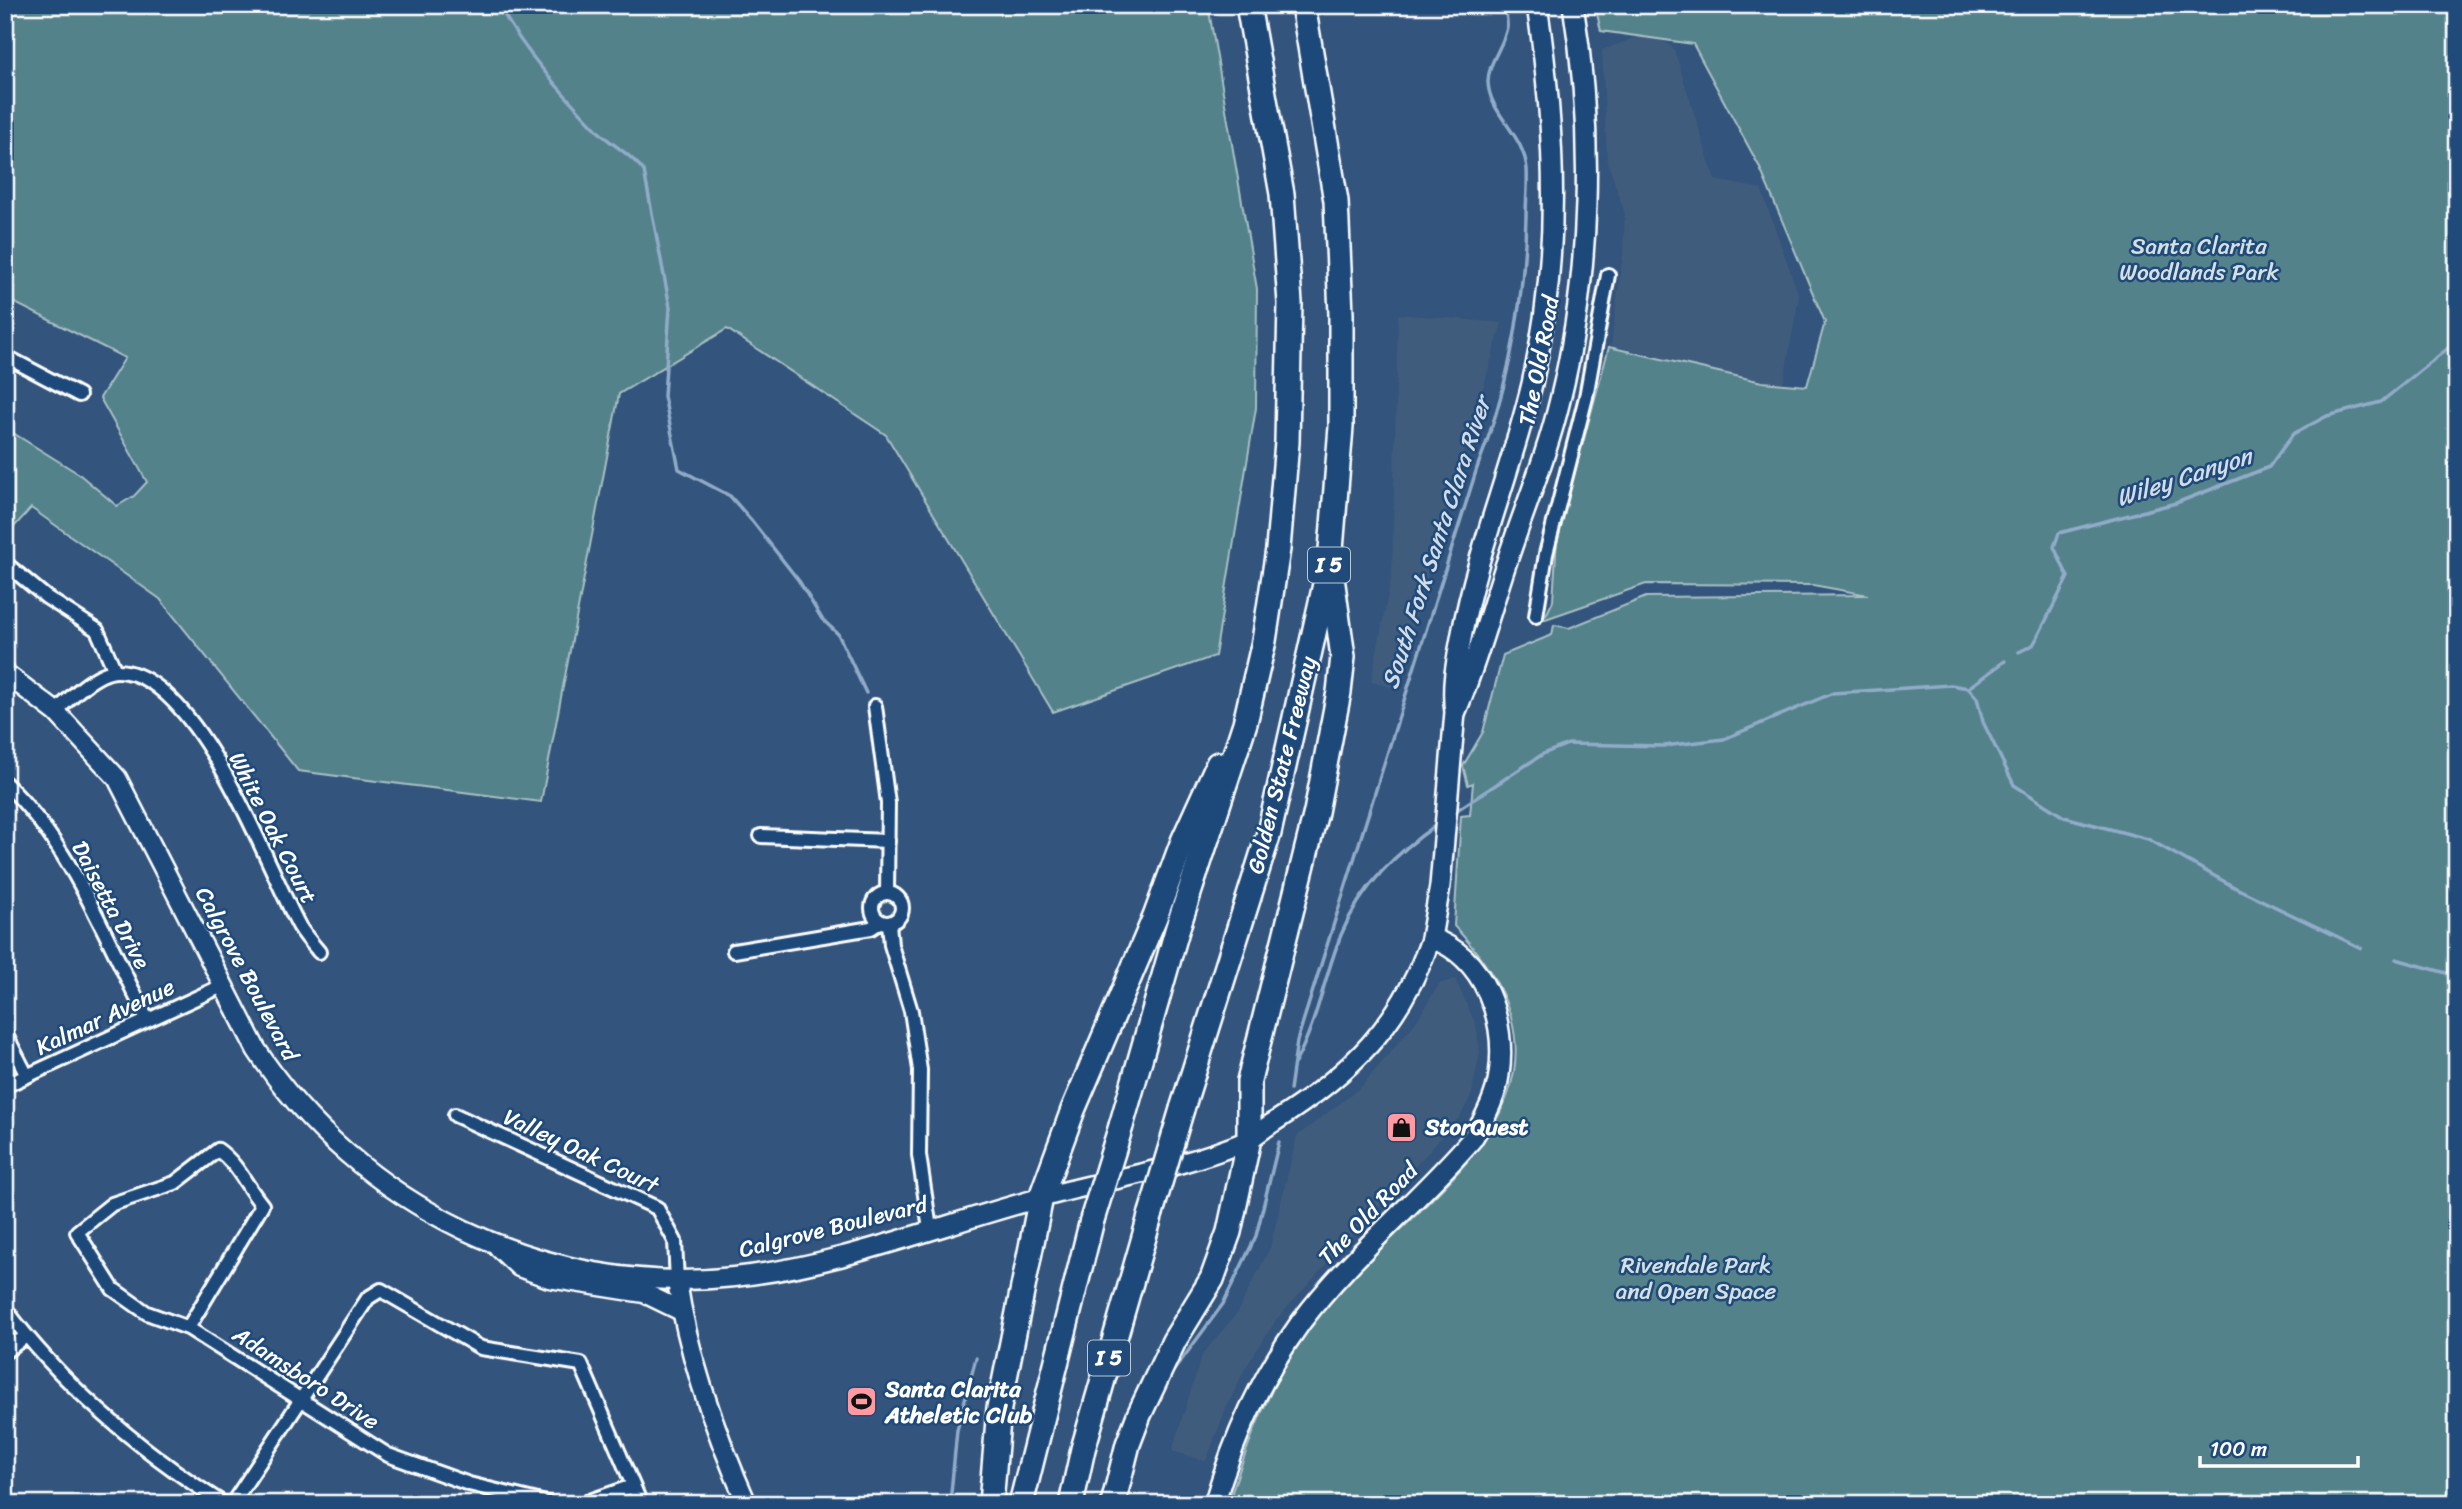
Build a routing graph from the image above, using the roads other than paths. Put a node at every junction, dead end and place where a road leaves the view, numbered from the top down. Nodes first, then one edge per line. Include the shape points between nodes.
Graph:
1 (1248, 5) edge
2 (1303, 5) edge
3 (1537, 5) edge
4 (1573, 5) edge
5 (1608, 275) dead end
6 (5, 356) edge
7 (79, 394) dead end
8 (1330, 562) junction
9 (5, 563) edge
10 (1536, 616) dead end
11 (115, 671) junction
12 (5, 673) edge
13 (1253, 688) junction
14 (875, 706) dead end
15 (56, 712) junction
16 (1455, 712) junction
17 (5, 783) edge
18 (761, 835) dead end
19 (888, 841) junction
20 (887, 893) junction
21 (884, 923) junction
22 (1431, 938) junction
23 (734, 951) dead end
24 (319, 952) dead end
25 (222, 986) junction
26 (148, 1019) junction
27 (5, 1033) edge
28 (27, 1076) junction
29 (5, 1086) edge
30 (455, 1115) dead end
31 (1249, 1139) junction
32 (1041, 1197) junction
33 (930, 1229) junction
34 (494, 1244) junction
35 (677, 1281) junction
36 (5, 1308) edge
37 (681, 1311) junction
38 (188, 1328) junction
39 (26, 1336) junction
40 (5, 1352) edge
41 (304, 1400) junction
42 (633, 1486) junction
43 (224, 1504) edge
44 (232, 1504) edge
45 (550, 1504) edge
46 (581, 1504) edge
47 (641, 1504) edge
48 (747, 1504) edge
49 (991, 1504) edge
50 (1021, 1504) edge
51 (1071, 1504) edge
52 (1113, 1504) edge
53 (1214, 1504) edge

1 - 13 highway, Golden State Freeway / I 5 via 1282,194 1290,303 1287,442 1278,549
2 - 8 highway, Golden State Freeway / I 5 via 1337,226 1342,427
3 - 16 main road, The Old Road via 1548,77 1555,183 1544,319 1531,385 1466,610 1452,687
4 - 16 main road, The Old Road via 1583,73 1586,184 1585,234 1570,346 1545,456
5 - 10 street via 1586,397 1546,554
6 - 7 street
8 - 31 highway via 1343,657 1339,692 1316,811 1249,1081
8 - 51 highway, Golden State Freeway / I 5, bridge via 1269,834 1151,1213
9 - 11 street via 97,630
11 - 15 street via 89,683
11 - 24 street, White Oak Court via 135,675 167,694 210,750 236,792 298,925
12 - 15 street, Calgrove Boulevard
13 - 32 highway via 1183,841
13 - 50 highway, Golden State Freeway / I 5, bridge via 1092,1220
14 - 19 street via 887,785
15 - 25 street, Calgrove Boulevard via 117,778
16 - 22 main road
17 - 26 street, Daisetta Drive via 22,798 78,879
18 - 19 street
19 - 20 street
20 - 21 street via 876,897 871,908
20 - 21 street via 898,898 902,909 897,920
21 - 23 street
21 - 33 street via 911,1011 920,1070 919,1155
22 - 31 street, Calgrove Boulevard via 1400,1005 1364,1053 1317,1095
22 - 53 main road, The Old Road via 1450,945 1467,959 1494,1006 1500,1066 1485,1119 1456,1158 1302,1321 1247,1411
25 - 26 street, Kalmar Avenue
25 - 34 street, Calgrove Boulevard via 276,1080 346,1153 435,1216
26 - 28 street, Kalmar Avenue
27 - 28 street
28 - 29 street, Kalmar Avenue
30 - 35 street, Valley Oak Court via 657,1208 675,1241
31 - 32 street, Calgrove Boulevard via 1184,1162
31 - 52 highway via 1223,1256 1174,1340 1144,1406 1128,1444
32 - 33 street, Calgrove Boulevard
32 - 49 highway via 999,1408
33 - 35 street, Calgrove Boulevard via 796,1266 737,1277
34 - 35 street, Calgrove Boulevard via 586,1270
34 - 37 street via 519,1267 570,1282 644,1293
35 - 37 street
36 - 39 street
37 - 48 street via 718,1432
38 - 38 street, Adamsboro Drive via 146,1313 113,1289 77,1232 112,1204 175,1183 218,1150 235,1163 262,1205
38 - 41 street, Adamsboro Drive
39 - 40 street
39 - 43 street via 98,1411 163,1465
41 - 42 street via 369,1298 381,1290 481,1348 581,1364
41 - 44 street
41 - 45 street, Adamsboro Drive via 388,1455 421,1469
42 - 46 street
42 - 47 street

